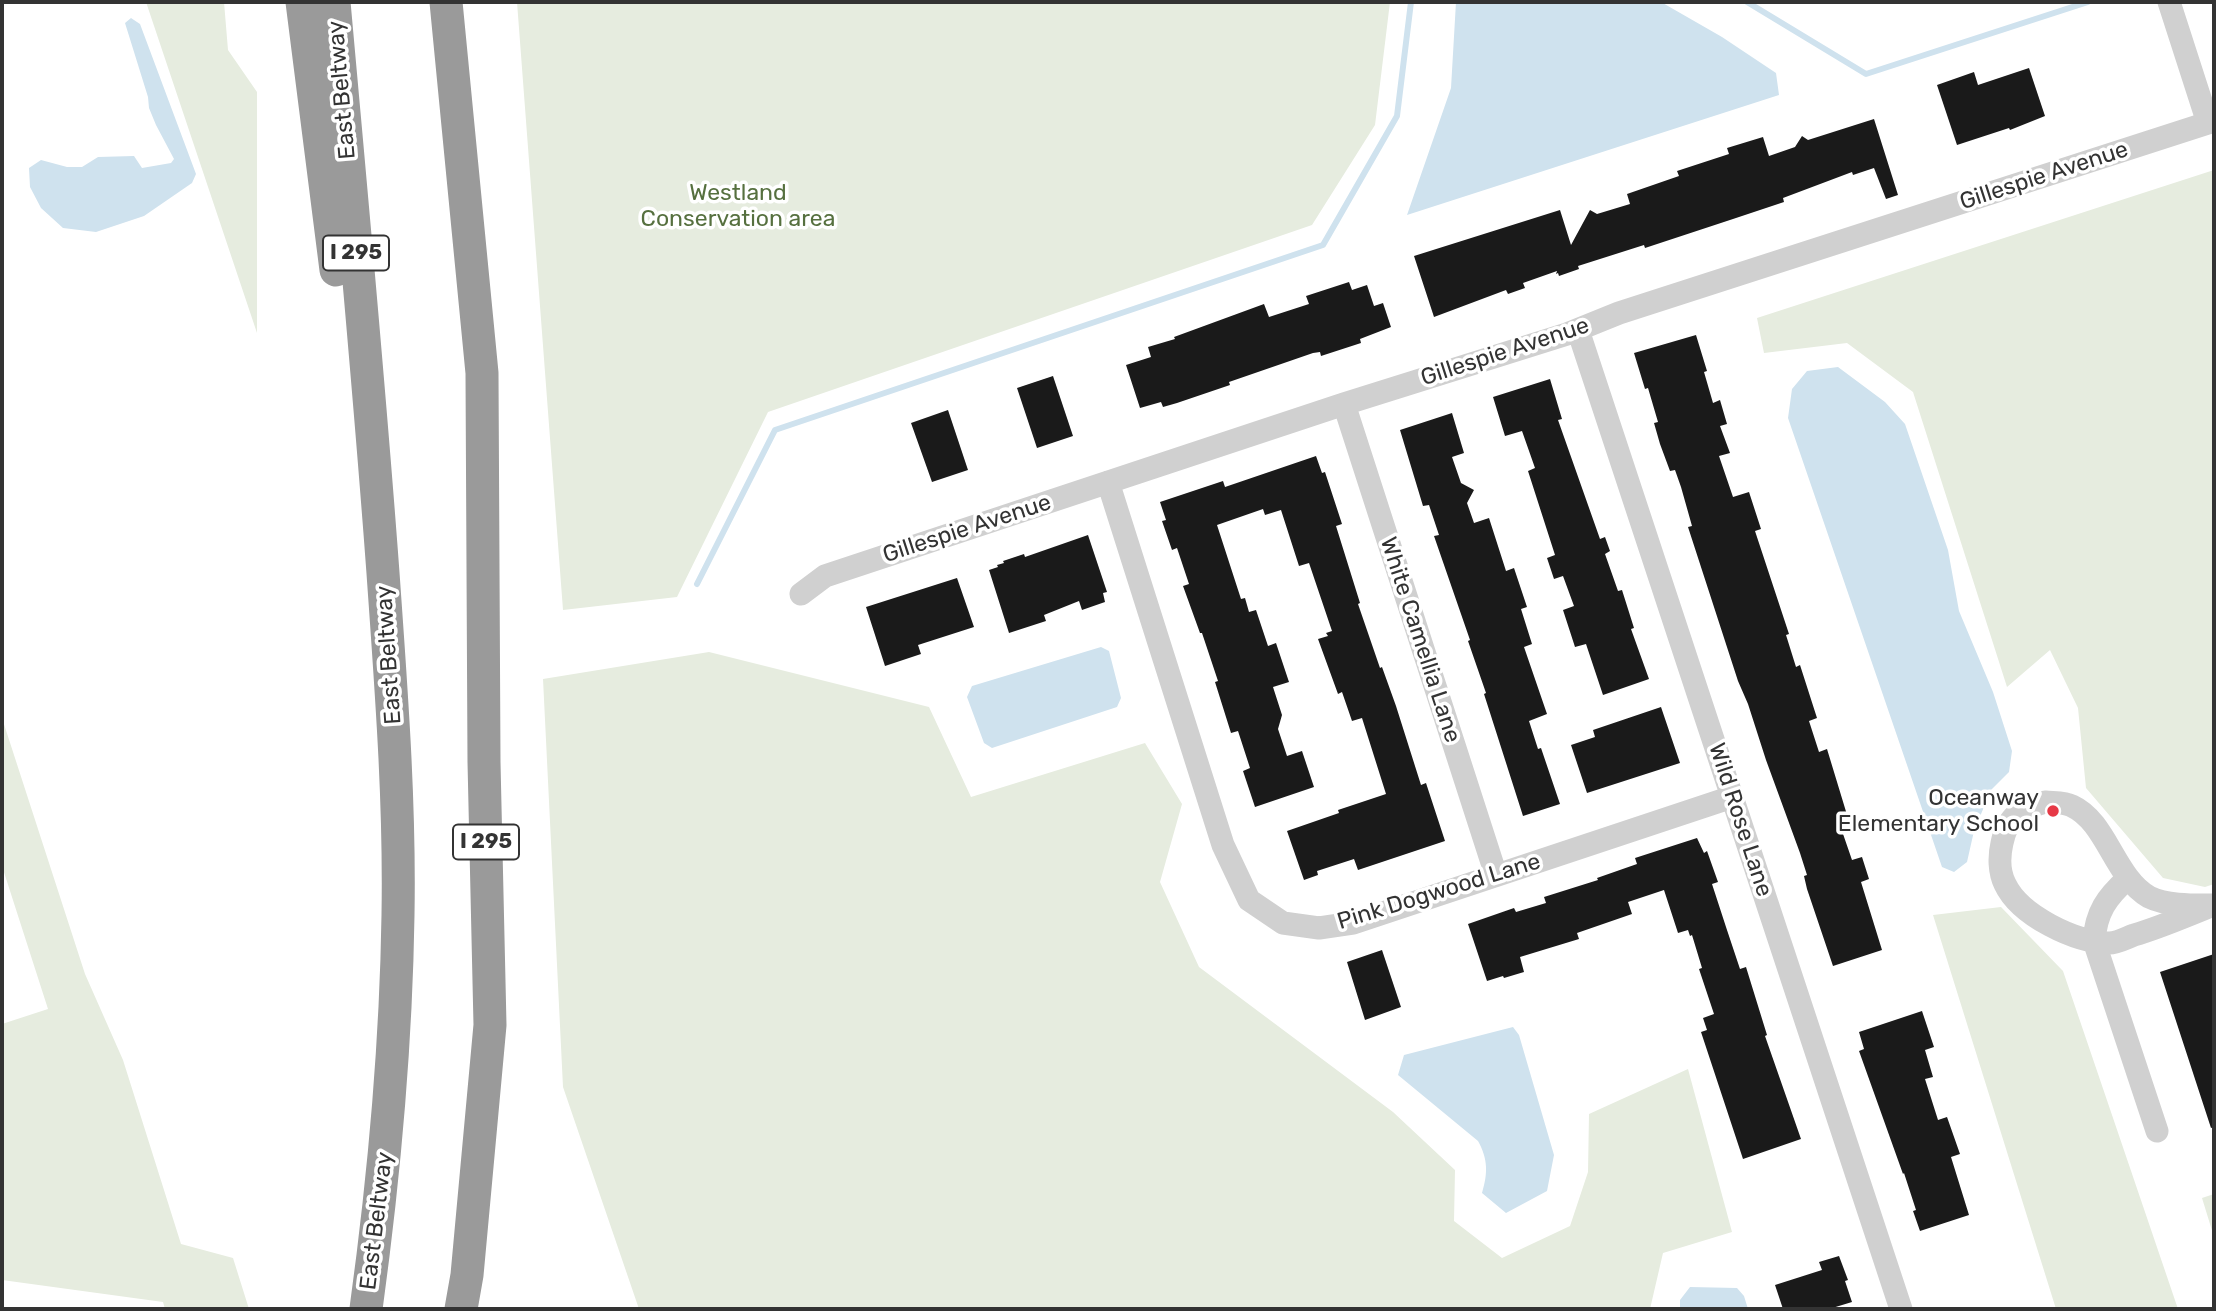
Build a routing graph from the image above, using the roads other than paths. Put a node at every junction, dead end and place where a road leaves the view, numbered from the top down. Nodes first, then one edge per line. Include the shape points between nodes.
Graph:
1 (302, 2) edge
2 (334, 2) edge
3 (446, 2) edge
4 (460, 2) edge
5 (2169, 2) edge
6 (2211, 122) edge
7 (1578, 330) junction
8 (482, 373) junction
9 (1344, 404) junction
10 (1108, 482) junction
11 (378, 504) junction
12 (802, 594) dead end
13 (1732, 797) junction
14 (1496, 875) junction
15 (2127, 878) junction
16 (2214, 905) edge
17 (2094, 940) junction
18 (2157, 1131) dead end
19 (366, 1309) edge
20 (461, 1309) edge
21 (1901, 1309) edge

1 - 11 highway via 336,272 356,403
2 - 11 highway, East Beltway / I 295
3 - 8 highway, I 295
4 - 8 highway
5 - 6 street
6 - 7 street, Gillespie Avenue
7 - 9 street, Gillespie Avenue
7 - 13 street, Wild Rose Lane
8 - 20 highway, I 295 via 490,1025
9 - 10 street, Gillespie Avenue
9 - 14 street, White Camellia Lane
10 - 12 street, Gillespie Avenue via 825,576
10 - 14 street, Pink Dogwood Lane via 1223,845 1249,900 1283,923 1319,928 1353,923
11 - 19 highway, East Beltway / I 295 via 397,785 398,914 389,1117
13 - 14 street, Pink Dogwood Lane
13 - 21 street, Wild Rose Lane
15 - 16 street via 2150,897 2186,906
15 - 17 street via 2108,896
15 - 17 street via 2084,813 2069,804 2045,803 2024,809 2006,825 1999,858 2005,885 2049,925 2076,938
16 - 17 street via 2111,943
17 - 18 street

